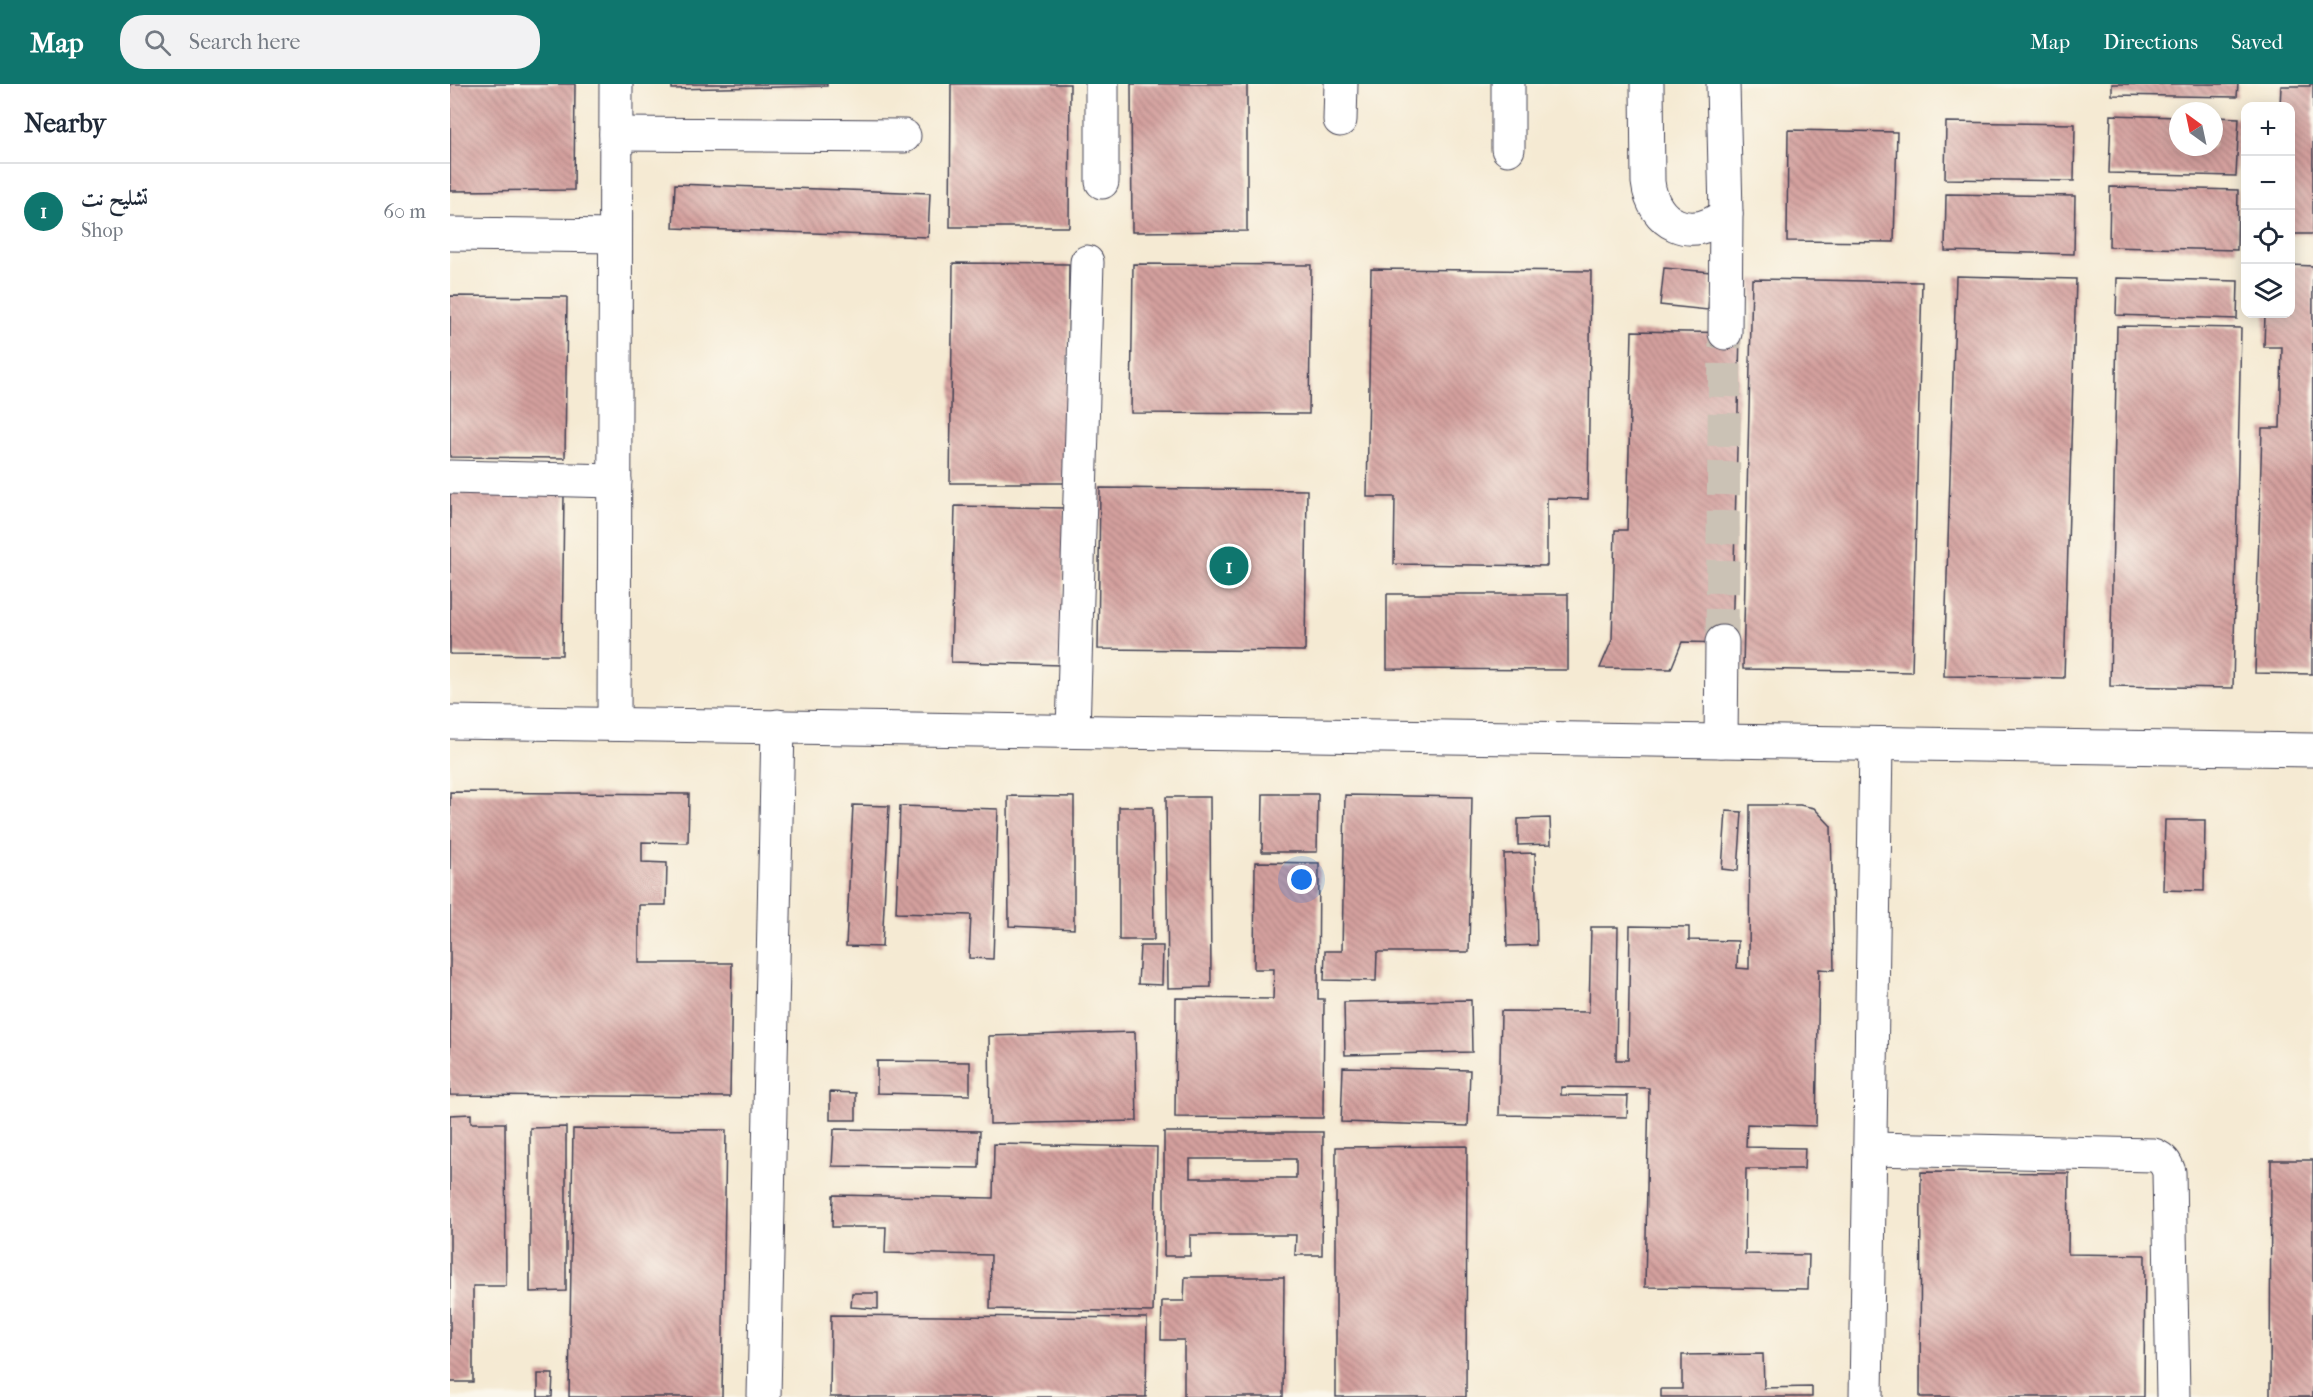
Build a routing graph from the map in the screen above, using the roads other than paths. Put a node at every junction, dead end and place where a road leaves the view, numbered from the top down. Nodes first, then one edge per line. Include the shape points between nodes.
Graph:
1 (616, 84) edge
2 (1102, 84) edge
3 (1341, 84) edge
4 (1508, 84) edge
5 (1647, 84) edge
6 (1723, 84) edge
7 (1340, 120) dead end
8 (616, 134) junction
9 (904, 136) dead end
10 (1508, 148) dead end
11 (1102, 182) dead end
12 (1726, 214) junction
13 (450, 234) edge
14 (615, 236) junction
15 (1088, 262) dead end
16 (1725, 333) tunnel mouth
17 (450, 477) edge
18 (615, 481) junction
19 (1722, 642) tunnel mouth
20 (450, 722) edge
21 (614, 724) junction
22 (778, 726) junction
23 (1073, 731) junction
24 (1721, 741) junction
25 (1876, 744) junction
26 (2313, 750) edge
27 (1870, 1149) junction
28 (764, 1397) edge
29 (1866, 1397) edge
30 (2173, 1397) edge

1 - 8 street
2 - 11 street
3 - 7 street
4 - 10 street
5 - 12 street via 1648,182 1655,208 1675,225 1689,228 1715,223
6 - 12 street
8 - 9 street
8 - 14 street
12 - 16 street
13 - 14 street
14 - 18 street
15 - 23 street
17 - 18 street
18 - 21 street
19 - 24 street
20 - 21 street
21 - 22 street
22 - 23 street
22 - 28 street
23 - 24 street
24 - 25 street
25 - 26 street
25 - 27 street
27 - 29 street
27 - 30 street via 2161,1158 2169,1172

